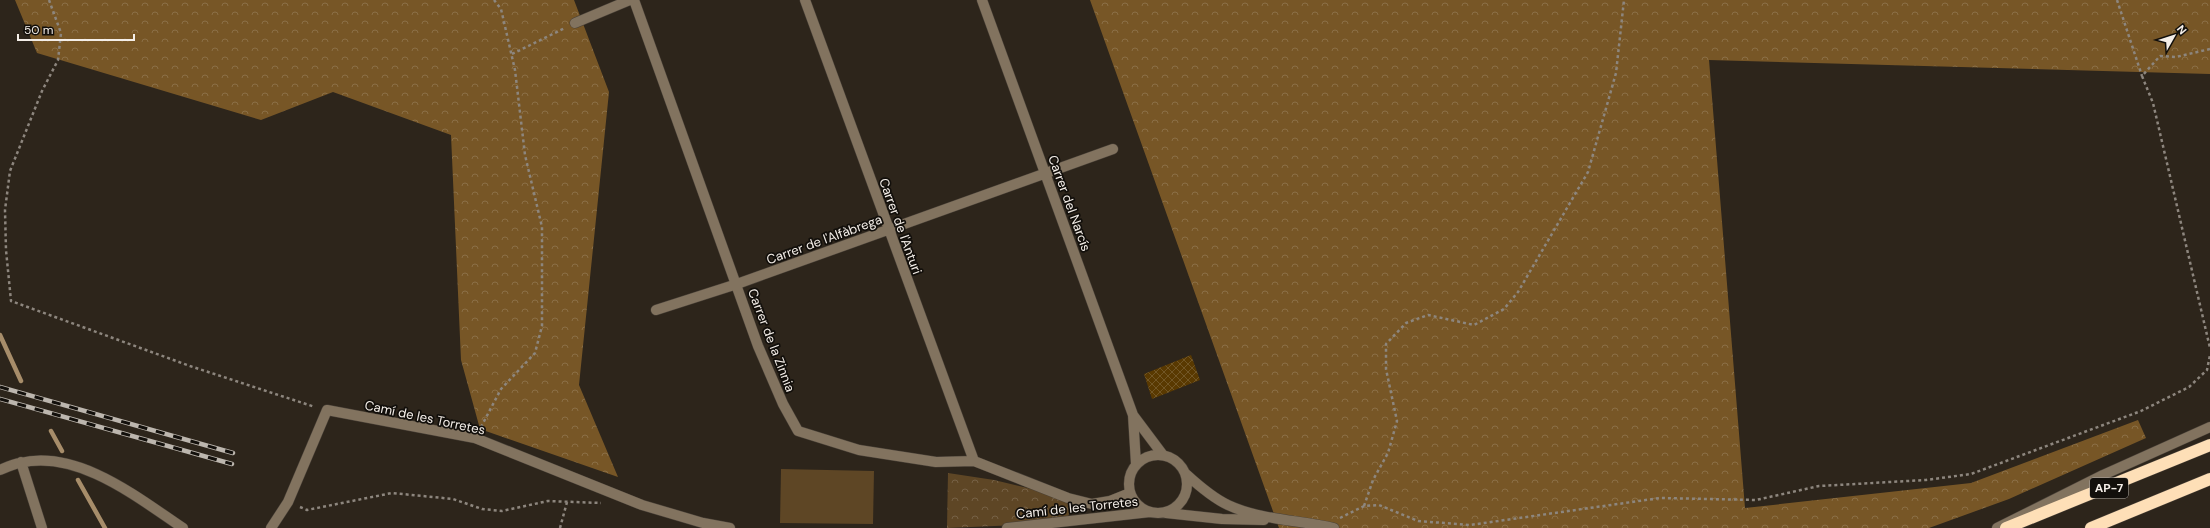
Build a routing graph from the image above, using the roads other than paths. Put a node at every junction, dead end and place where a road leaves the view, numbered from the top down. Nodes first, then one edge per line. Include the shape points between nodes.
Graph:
1 (630, 0) edge
2 (634, 0) edge
3 (805, 0) edge
4 (982, 0) edge
5 (573, 24) road end
6 (1113, 149) dead end
7 (1045, 173) junction
8 (888, 229) junction
9 (737, 284) junction
10 (656, 310) dead end
11 (1133, 415) junction
12 (2210, 427) edge
13 (2210, 445) edge
14 (1163, 455) junction
15 (974, 461) junction
16 (21, 462) junction
17 (1136, 464) junction
18 (0, 470) edge
19 (1186, 474) junction
20 (2210, 479) edge
21 (1130, 493) junction
22 (1150, 512) junction
23 (1165, 512) junction
24 (1296, 521) junction
25 (1329, 527) edge
26 (42, 528) edge
27 (183, 528) edge
28 (271, 528) edge
29 (730, 528) edge
30 (1007, 528) edge
31 (1997, 528) edge
32 (2006, 528) edge
33 (2091, 528) edge

1 - 5 street
2 - 9 street, Carrer de la Zinnia
3 - 8 street, Carrer de l'Anturi
4 - 7 street, Carrer del Narcís
6 - 7 street, Carrer de l'Alfàbrega
7 - 8 street, Carrer de l'Alfàbrega
7 - 11 street, Carrer del Narcís
8 - 9 street, Carrer de l'Alfàbrega
8 - 15 street, Carrer de l'Anturi
9 - 10 street, Carrer de l'Alfàbrega
9 - 15 street, Carrer de la Zinnia via 758,346 783,404 798,431 858,450 936,462
11 - 14 street, Carrer del Narcís
11 - 17 street, Carrer del Narcís
12 - 31 street via 2103,474
13 - 32 highway, AP-7
14 - 17 street via 1153,455
14 - 19 street via 1177,462
15 - 21 street, Carrer de la Zinnia via 1068,498 1092,504 1110,501
16 - 18 street
16 - 26 street
16 - 27 street via 44,460 79,467 111,480
17 - 21 street via 1129,478
19 - 23 street via 1186,493 1181,502
19 - 24 street via 1227,505 1244,511
20 - 33 highway, AP-7
21 - 22 street via 1138,505
22 - 23 street
22 - 30 street, Camí de les Torretes
23 - 24 street via 1222,519
24 - 25 street
28 - 29 street, Camí de les Torretes via 288,502 327,410 475,438 642,505 702,523

